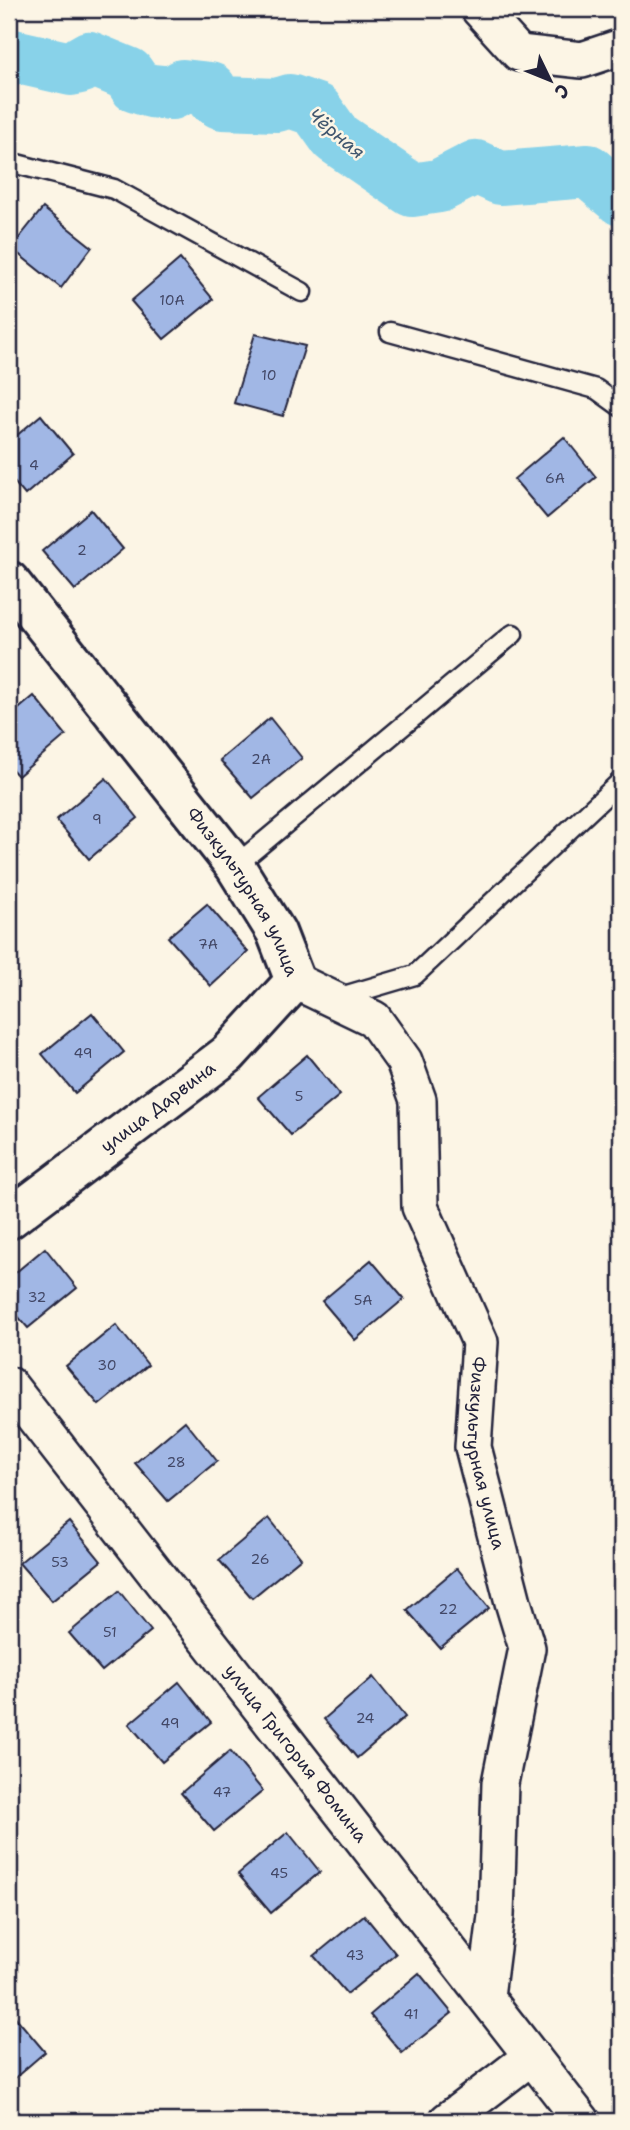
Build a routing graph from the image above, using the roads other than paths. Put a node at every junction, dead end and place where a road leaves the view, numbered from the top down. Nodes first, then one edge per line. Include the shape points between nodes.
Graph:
1 (479, 9) edge
2 (621, 47) edge
3 (9, 162) edge
4 (302, 292) dead end
5 (390, 332) dead end
6 (621, 407) edge
7 (9, 581) edge
8 (513, 634) dead end
9 (621, 781) edge
10 (235, 866) junction
11 (295, 981) junction
12 (333, 999) junction
13 (9, 1219) edge
14 (9, 1385) edge
15 (486, 1996) junction
16 (532, 2056) junction
17 (447, 2121) edge
18 (582, 2121) edge

1 - 2 street via 519,53 582,60
3 - 4 lane via 114,189
5 - 6 lane via 596,388
7 - 10 street, Физкультурная улица
8 - 10 lane
9 - 12 lane via 415,975
10 - 11 street, Физкультурная улица via 276,932
11 - 12 street, Физкультурная улица
11 - 13 street, улица Дарвина via 228,1054
12 - 15 street, Физкультурная улица via 373,1019 404,1061 418,1100 419,1207 480,1342 473,1447 527,1648 500,1783 496,1916
14 - 15 street, улица Григория Фомина
15 - 16 street, улица Григория Фомина
16 - 17 street
16 - 18 street, улица Григория Фомина

